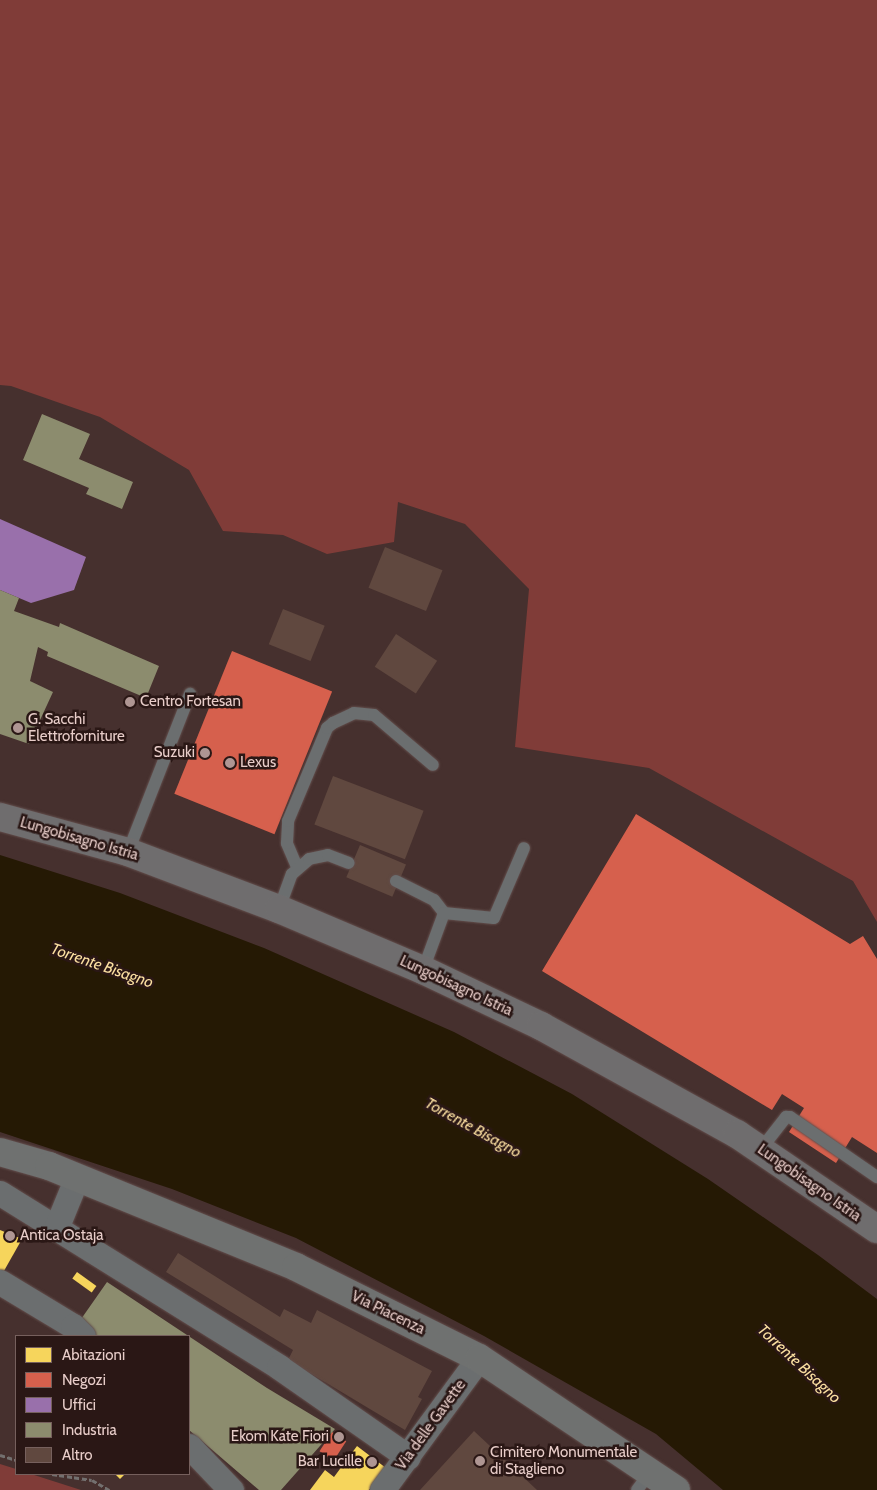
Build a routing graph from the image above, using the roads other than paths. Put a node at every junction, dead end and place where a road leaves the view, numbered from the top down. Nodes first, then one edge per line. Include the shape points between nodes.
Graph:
1 (190, 694) dead end
2 (433, 765) dead end
3 (0, 817) edge
4 (524, 848) dead end
5 (128, 852) junction
6 (349, 863) dead end
7 (297, 867) junction
8 (396, 881) dead end
9 (279, 909) junction
10 (444, 913) junction
11 (423, 970) junction
12 (761, 1149) junction
13 (0, 1152) edge
14 (77, 1177) junction
15 (877, 1177) edge
16 (0, 1192) edge
17 (57, 1226) junction
18 (877, 1229) edge
19 (0, 1282) edge
20 (81, 1335) edge
21 (479, 1358) junction
22 (190, 1447) edge
23 (408, 1457) junction
24 (644, 1481) edge
25 (231, 1490) edge
26 (382, 1490) edge
27 (676, 1490) edge

1 - 5 lane
2 - 7 lane via 374,715 354,713 333,723 327,728 288,821 287,843
3 - 5 main road, Lungobisagno Istria
4 - 10 lane via 494,918
5 - 9 main road, Lungobisagno Istria
6 - 7 lane via 328,855 309,859
7 - 9 lane
8 - 10 lane via 434,900
9 - 11 main road, Lungobisagno Istria
10 - 11 lane
11 - 12 main road, Lungobisagno Istria via 541,1026
12 - 15 lane via 790,1117
12 - 18 main road, Lungobisagno Istria
13 - 14 main road, Via Piacenza
14 - 17 street
14 - 21 main road, Via Piacenza via 296,1267
16 - 17 street
17 - 23 street via 279,1367
19 - 20 street via 72,1326
21 - 23 street, Via delle Gavette
21 - 24 main road, Via Piacenza
22 - 25 street
23 - 26 street, Via delle Gavette
24 - 27 main road, Via Piacenza

